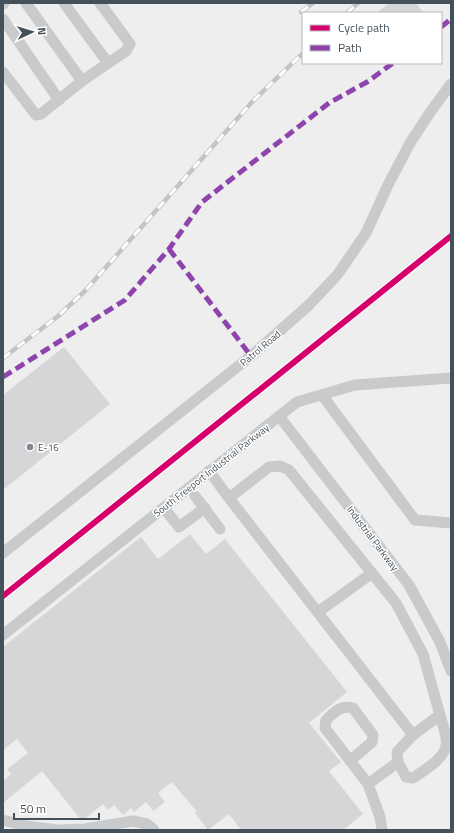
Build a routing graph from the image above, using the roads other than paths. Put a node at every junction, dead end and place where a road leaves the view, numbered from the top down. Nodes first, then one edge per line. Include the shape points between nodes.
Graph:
1 (26, 3) edge
2 (64, 3) edge
3 (100, 3) edge
4 (3, 19) edge
5 (108, 64) junction
6 (3, 72) edge
7 (82, 81) junction
8 (451, 84) edge
9 (59, 100) junction
10 (451, 378) edge
11 (322, 394) junction
12 (279, 416) junction
13 (209, 471) junction
14 (195, 496) dead end
15 (229, 498) junction
16 (164, 508) junction
17 (204, 508) junction
18 (451, 523) edge
19 (220, 529) dead end
20 (3, 553) edge
21 (372, 573) junction
22 (318, 612) junction
23 (3, 636) edge
24 (451, 670) edge
25 (440, 715) junction
26 (413, 735) junction
27 (350, 761) junction
28 (398, 762) junction
29 (368, 784) junction
30 (3, 820) edge
31 (154, 830) edge
32 (382, 830) edge

1 - 7 lane
2 - 5 lane
3 - 5 lane via 130,44 126,51
4 - 9 lane
5 - 7 lane
6 - 9 lane via 36,115
7 - 9 lane
8 - 20 lane, Patrol Road via 410,143 366,233 338,274 309,305 251,356
10 - 11 lane, South Freeport Industrial Parkway via 355,385
11 - 12 lane, South Freeport Industrial Parkway via 297,402
11 - 18 lane via 416,520
12 - 13 lane, South Freeport Industrial Parkway
12 - 24 lane, Industrial Parkway via 409,585 440,642
13 - 15 lane
13 - 16 lane, South Freeport Industrial Parkway
14 - 17 lane
15 - 21 lane via 269,467 280,466 290,470
15 - 22 lane
16 - 17 lane via 180,527
16 - 23 lane, South Freeport Industrial Parkway
17 - 19 lane
21 - 22 lane
21 - 25 lane via 396,603 423,654
22 - 26 lane
25 - 26 lane
25 - 28 lane via 446,747 438,760 413,778 406,777
26 - 28 lane via 397,752
27 - 27 lane via 324,728 326,720 346,706 352,708 373,734 372,742
27 - 29 lane
28 - 29 lane
29 - 32 lane via 380,816
30 - 31 lane via 57,830 85,829 133,821 146,824

